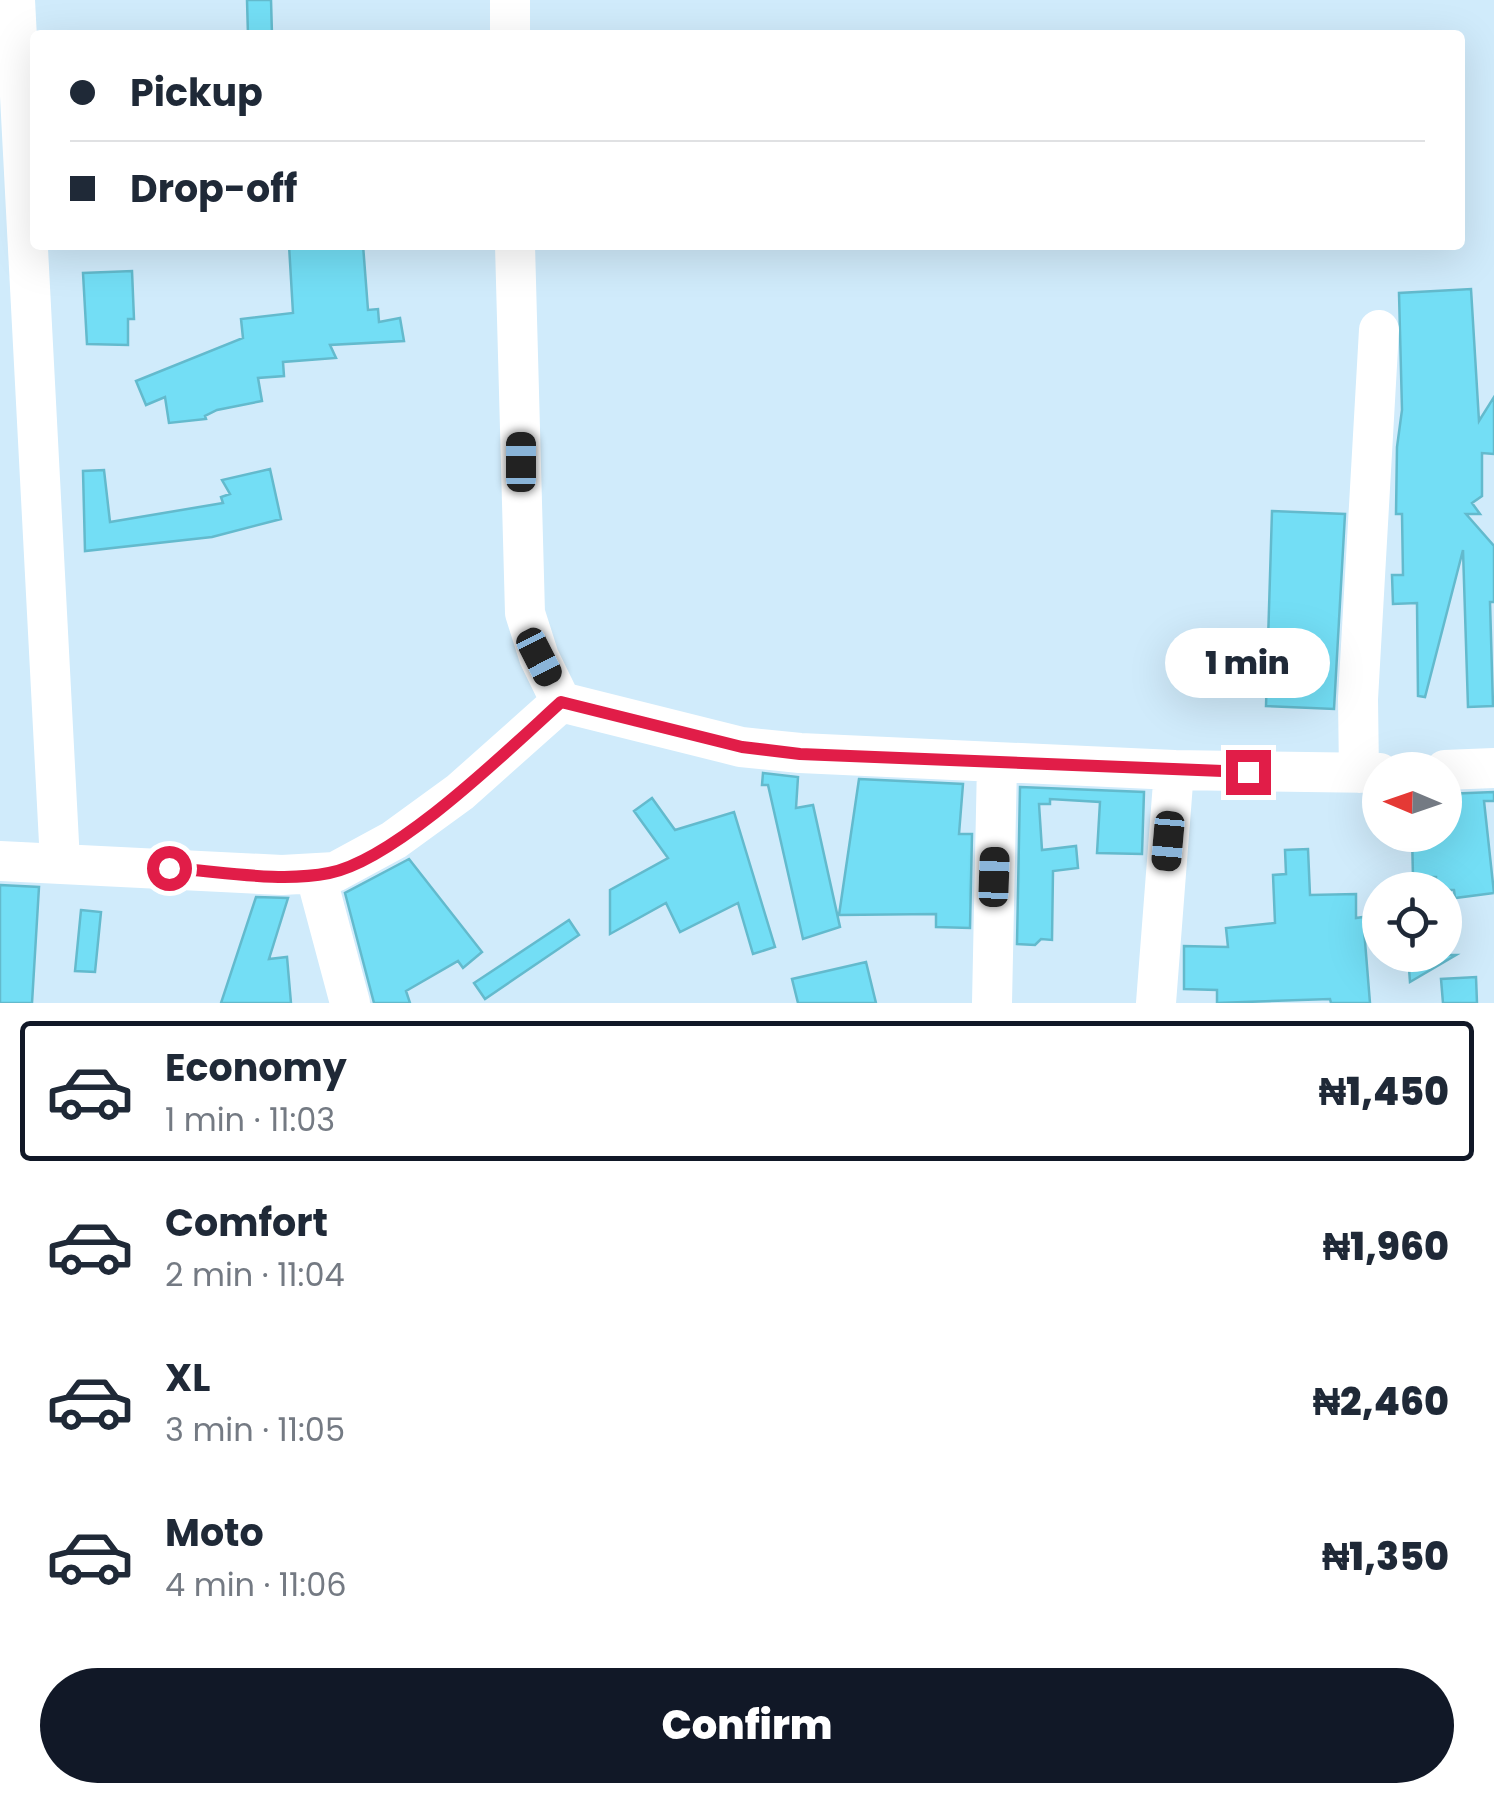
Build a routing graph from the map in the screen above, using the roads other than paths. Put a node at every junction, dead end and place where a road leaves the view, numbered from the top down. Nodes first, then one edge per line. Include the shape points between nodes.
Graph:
1 (15, 0) edge
2 (510, 0) edge
3 (510, 30) edge
4 (516, 250) edge
5 (1379, 330) dead end
6 (19, 399) edge
7 (561, 702) junction
8 (1366, 752) edge
9 (997, 762) junction
10 (1494, 768) edge
11 (1462, 769) edge
12 (1174, 770) junction
13 (1362, 774) edge
14 (0, 861) edge
15 (60, 862) junction
16 (316, 876) junction
17 (350, 1003) edge
18 (992, 1003) edge
19 (1156, 1003) edge

1 - 6 street
2 - 3 street
4 - 7 street via 526,613
5 - 8 street via 1358,699
6 - 15 street
7 - 9 street via 742,747
7 - 16 street via 460,792 394,840 363,860
9 - 12 street
9 - 18 street
10 - 11 street
12 - 13 street
12 - 19 street
14 - 15 street
15 - 16 street
16 - 17 street

